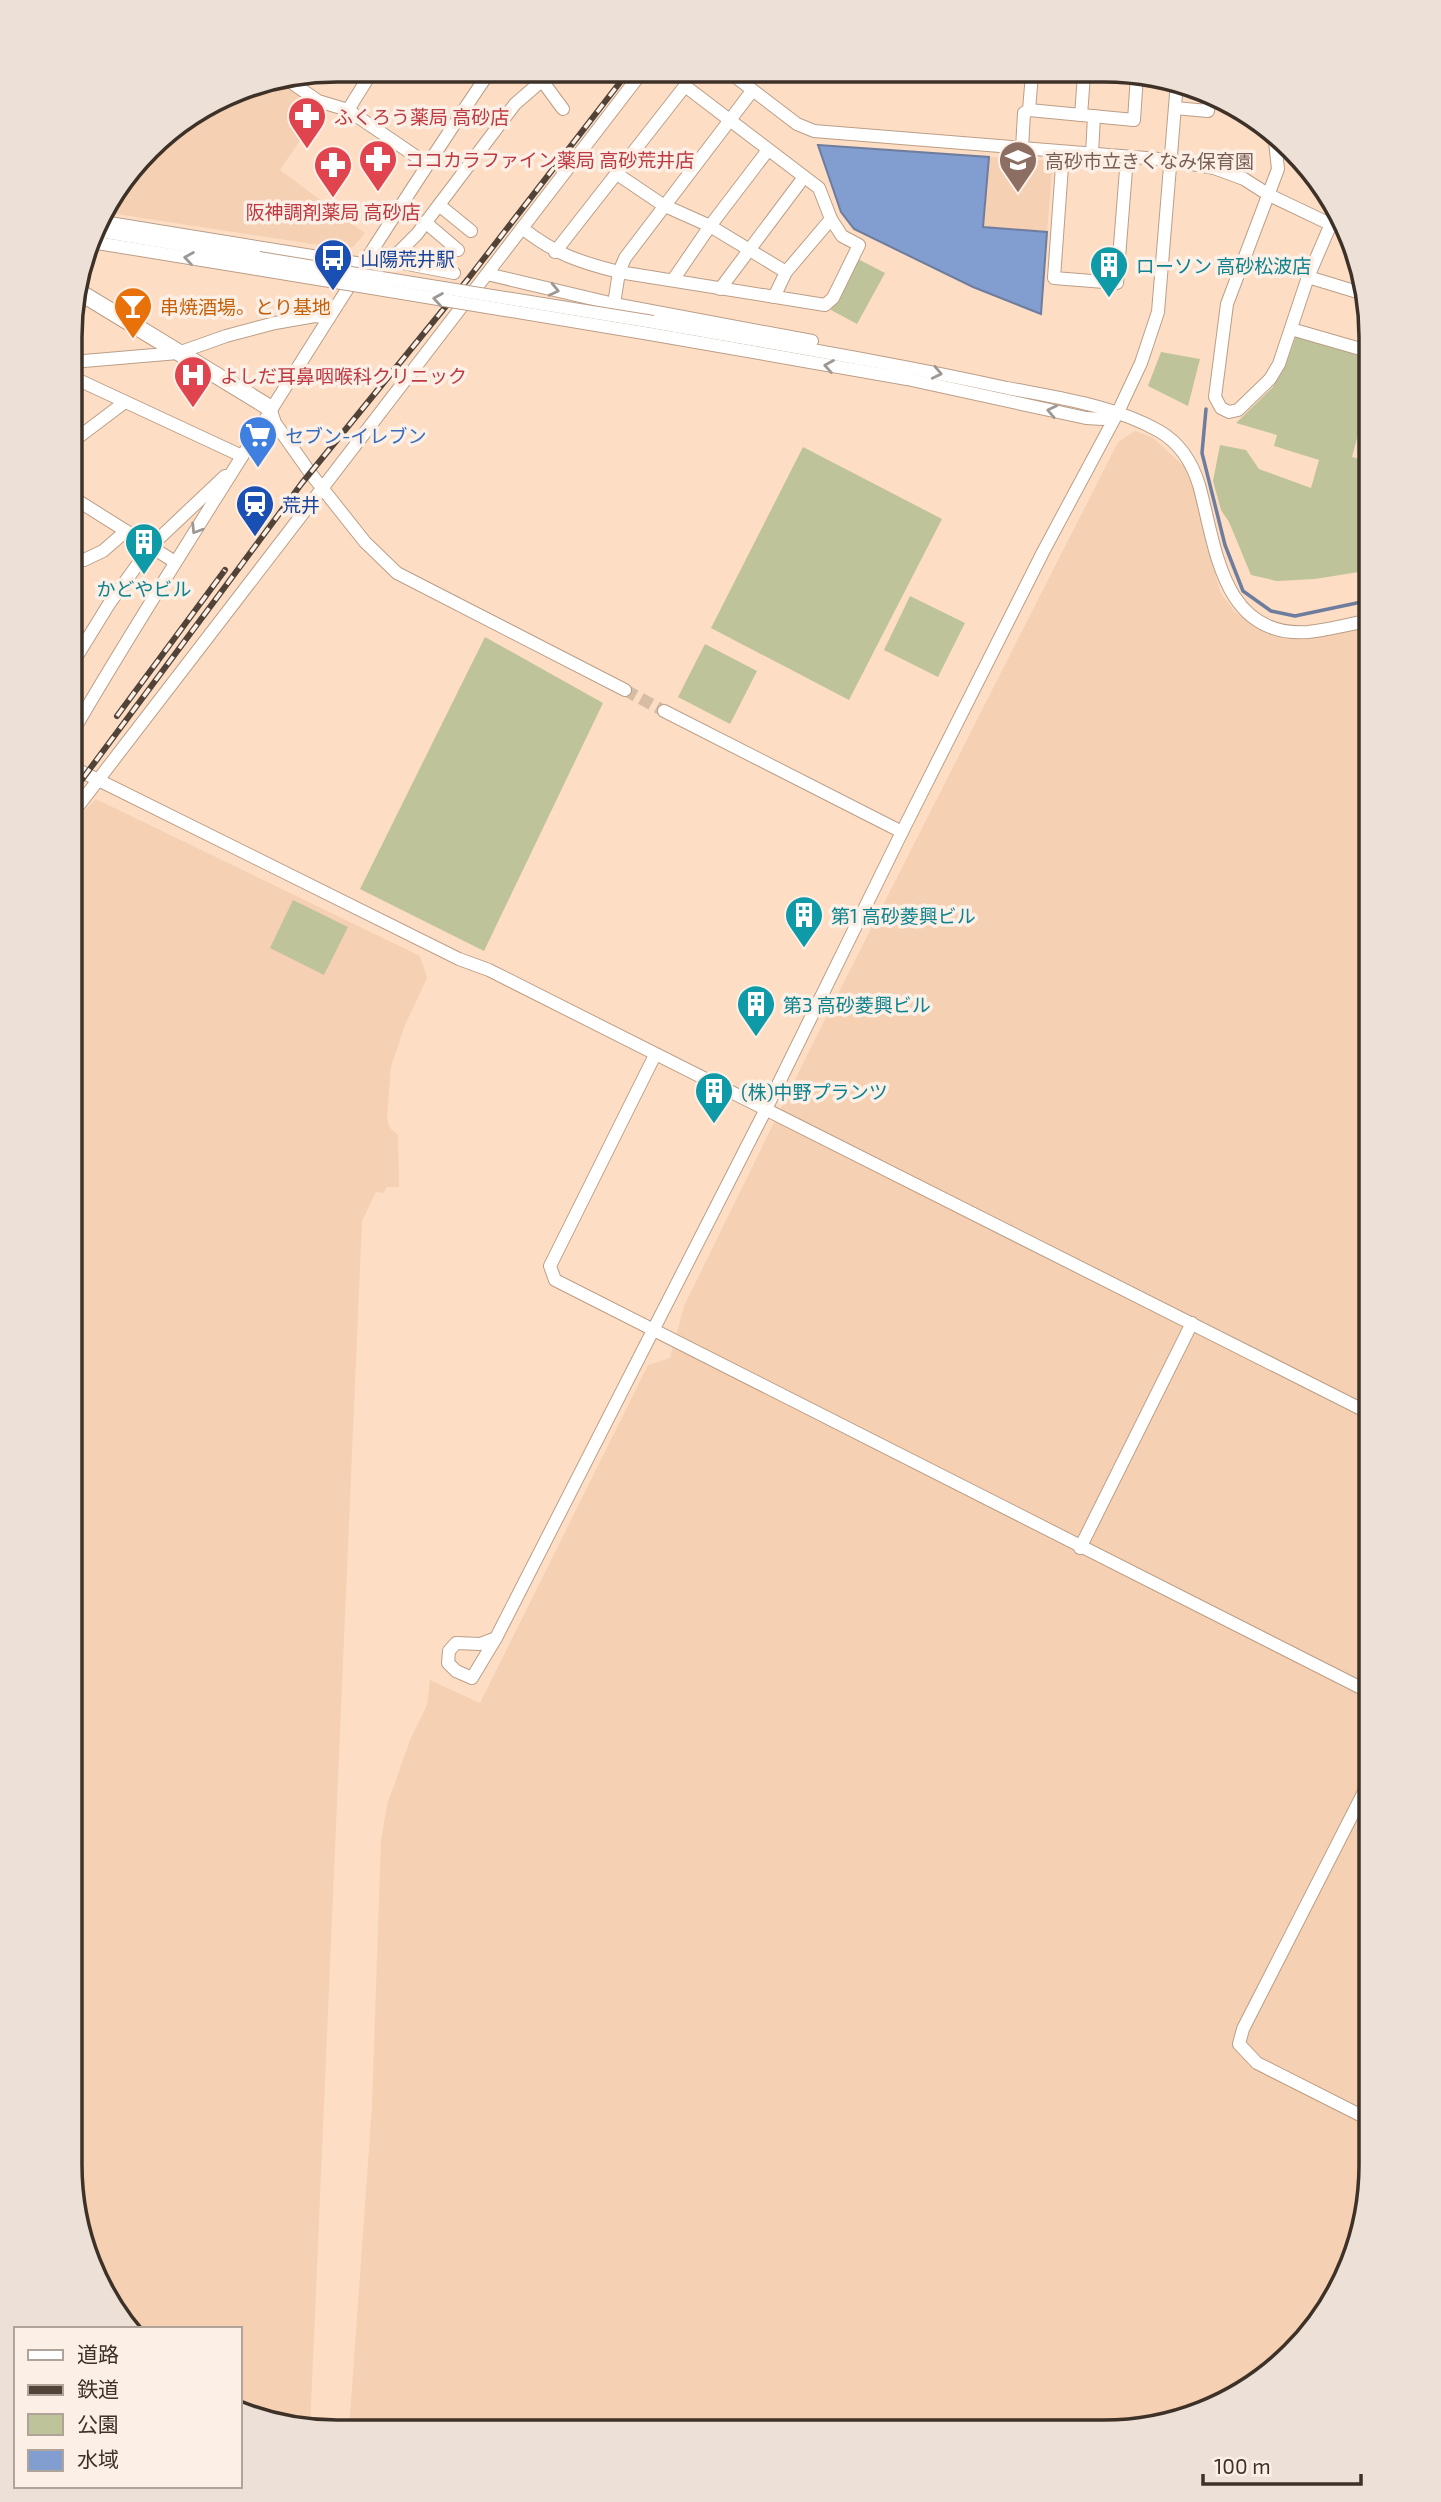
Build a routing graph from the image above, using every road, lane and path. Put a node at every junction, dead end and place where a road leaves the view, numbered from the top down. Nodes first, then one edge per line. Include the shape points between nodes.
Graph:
1 (366, 82) edge
2 (483, 82) edge
3 (542, 82) joint
4 (634, 82) edge
5 (741, 82) edge
6 (1031, 82) edge
7 (1085, 82) edge
8 (1136, 84) edge
9 (296, 86) edge
10 (752, 91) junction
11 (1176, 93) edge
12 (1208, 105) edge
13 (1175, 108) junction
14 (348, 110) junction
15 (561, 110) dead end
16 (1029, 110) junction
17 (1087, 115) junction
18 (730, 120) junction
19 (1022, 149) junction
20 (768, 150) junction
21 (1276, 150) edge
22 (1063, 152) junction
23 (1092, 154) junction
24 (1127, 157) junction
25 (1171, 160) junction
26 (427, 164) junction
27 (617, 174) junction
28 (804, 177) junction
29 (1269, 195) junction
30 (439, 205) junction
31 (663, 205) junction
32 (831, 219) junction
33 (425, 222) junction
34 (110, 223) edge
35 (1330, 224) joint
36 (710, 226) junction
37 (523, 228) junction
38 (471, 231) dead end
39 (106, 232) edge
40 (101, 243) edge
41 (372, 248) junction
42 (748, 249) junction
43 (458, 250) dead end
44 (555, 252) junction
45 (388, 255) junction
46 (258, 263) junction
47 (362, 264) junction
48 (619, 272) junction
49 (786, 272) junction
50 (454, 273) dead end
51 (487, 274) junction
52 (1308, 278) junction
53 (673, 280) junction
54 (720, 289) junction
55 (1355, 291) edge
56 (86, 296) edge
57 (774, 297) junction
58 (614, 304) junction
59 (329, 318) junction
60 (652, 328) junction
61 (1291, 329) junction
62 (1359, 349) edge
63 (178, 353) junction
64 (82, 361) edge
65 (906, 366) junction
66 (82, 382) edge
67 (125, 402) junction
68 (270, 408) junction
69 (1118, 412) junction
70 (82, 434) edge
71 (242, 456) junction
72 (234, 469) junction
73 (322, 488) junction
74 (82, 503) edge
75 (126, 531) junction
76 (151, 546) junction
77 (84, 560) dead end
78 (175, 562) junction
79 (1359, 622) edge
80 (82, 648) edge
81 (625, 690) tunnel mouth
82 (664, 711) tunnel mouth
83 (82, 716) edge
84 (82, 772) edge
85 (99, 780) junction
86 (82, 801) edge
87 (902, 832) junction
88 (655, 1055) junction
89 (766, 1109) junction
90 (1192, 1323) junction
91 (652, 1329) junction
92 (1359, 1408) edge
93 (1080, 1548) junction
94 (496, 1638) junction
95 (1359, 1687) edge
96 (1359, 1802) edge
97 (1359, 2114) edge

1 - 14 street
2 - 26 street
3 - 15 street
3 - 30 street via 515,104
4 - 37 street
5 - 10 street
6 - 16 street
7 - 17 street
8 - 17 street via 1134,120
9 - 14 street via 318,101
10 - 18 street
10 - 19 street via 814,131
11 - 13 street
12 - 13 street via 1208,111
13 - 25 street
14 - 26 street
16 - 17 street
16 - 19 street via 1024,113
17 - 23 street
18 - 20 street
18 - 27 street via 685,86
18 - 31 street
19 - 22 street
20 - 28 street
20 - 36 street
21 - 29 street via 1278,169
22 - 23 street
22 - 24 street via 1054,278 1116,283
23 - 24 street
24 - 25 street
25 - 29 street via 1214,168
25 - 69 street via 1158,312
26 - 41 street
27 - 31 street
27 - 44 street
28 - 32 street via 819,188
28 - 42 street
29 - 35 street
29 - 61 street via 1227,304 1215,397 1221,408 1238,410 1270,379
30 - 33 street
30 - 38 street
31 - 36 street
31 - 48 street
32 - 49 street
32 - 57 street via 842,236 859,245 833,298 825,305
33 - 43 street
33 - 45 street via 398,253
34 - 47 street
35 - 52 street
36 - 42 street
36 - 53 street
37 - 44 street
37 - 51 street
39 - 46 street
46 -> 40 street
41 - 45 street
41 - 47 street
42 - 49 street
42 - 54 street
44 - 48 street
45 - 50 street via 392,261
46 - 60 street, bridge
47 - 59 street
48 - 53 street
48 - 58 street
49 - 57 street
51 -> 58 street
51 - 73 street
52 - 55 street
52 - 61 street
53 - 54 street
54 - 57 street
56 - 63 main road
58 - 65 street via 882,354
59 - 63 street via 275,323
59 - 68 street
60 - 65 street
69 -> 60 street via 1103,419 1086,418
61 - 62 street
63 - 64 street
63 - 68 main road
65 -> 69 street
66 - 67 street
67 - 70 street
67 - 71 street
68 - 71 street
68 - 73 street via 275,423
69 - 79 street via 1159,431 1185,454 1195,470 1223,576 1246,612 1289,631
69 - 87 street
71 - 72 street
72 - 76 street
72 -> 78 street
73 - 81 street via 397,573
73 - 85 street
74 - 75 street
75 - 76 street
75 - 77 street
76 - 78 street
76 - 80 street
78 - 83 street
82 - 87 street
84 - 85 street
85 - 86 street
85 - 88 street
87 - 89 street
88 - 89 street
88 - 91 street via 550,1266 555,1280
89 - 90 street
89 - 91 street
90 - 92 street
90 - 93 street
91 - 93 street
91 - 94 street
93 - 95 street
94 - 94 street via 472,1678 448,1663 449,1651 456,1643 480,1644
96 - 97 street via 1243,2029 1240,2044 1257,2063

